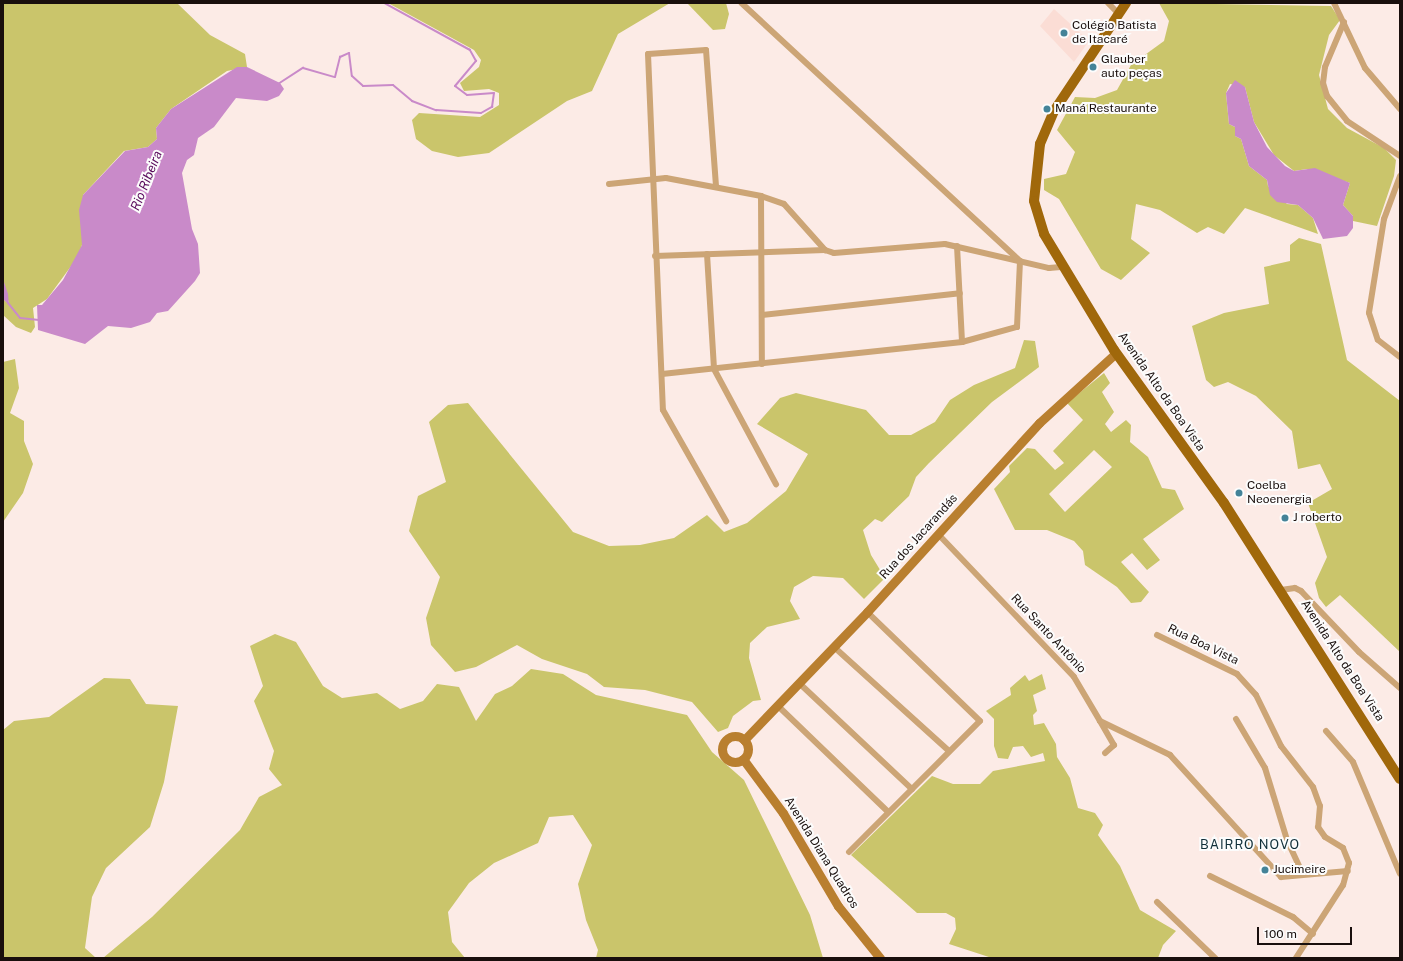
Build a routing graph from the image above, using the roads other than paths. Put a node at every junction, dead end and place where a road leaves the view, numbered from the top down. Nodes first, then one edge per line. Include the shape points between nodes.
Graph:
1 (741, 3) edge
2 (1108, 3) edge
3 (1126, 3) edge
4 (1334, 3) edge
5 (1119, 14) junction
6 (1344, 22) junction
7 (1400, 109) edge
8 (1400, 156) edge
9 (1400, 176) edge
10 (651, 180) junction
11 (609, 184) dead end
12 (716, 186) junction
13 (761, 196) junction
14 (958, 246) junction
15 (825, 250) junction
16 (762, 252) junction
17 (707, 254) junction
18 (655, 256) junction
19 (1020, 261) junction
20 (1061, 267) junction
21 (960, 293) junction
22 (762, 315) junction
23 (962, 342) junction
24 (1116, 353) junction
25 (1400, 357) edge
26 (762, 364) junction
27 (714, 369) junction
28 (662, 374) junction
29 (776, 484) dead end
30 (726, 521) dead end
31 (938, 534) junction
32 (1281, 590) junction
33 (867, 612) junction
34 (1157, 635) dead end
35 (834, 647) junction
36 (798, 683) junction
37 (1400, 688) edge
38 (777, 704) junction
39 (1236, 719) dead end
40 (1100, 720) junction
41 (1326, 731) dead end
42 (744, 740) junction
43 (949, 752) junction
44 (1105, 753) dead end
45 (743, 759) junction
46 (1400, 779) edge
47 (912, 789) junction
48 (888, 812) junction
49 (849, 852) dead end
50 (1348, 871) junction
51 (1303, 874) junction
52 (1400, 874) edge
53 (1210, 876) dead end
54 (1157, 902) dead end
55 (1313, 934) junction
56 (880, 958) edge
57 (1215, 958) edge
58 (1296, 958) edge

1 - 19 street
2 - 5 street
3 - 5 main road, Avenida Alto da Boa Vista
4 - 6 street
5 - 20 main road, Avenida Alto da Boa Vista via 1054,111 1037,159 1034,201 1044,234
6 - 7 street via 1371,76
6 - 8 street via 1324,67 1323,83 1327,96 1347,121
9 - 25 street via 1384,219 1369,314 1378,340
10 - 11 street
10 - 12 street via 666,178
10 - 12 street via 648,54 706,50
10 - 18 street
12 - 13 street
13 - 15 street via 784,204
13 - 16 street
14 - 15 street via 929,244 834,254
14 - 19 street
14 - 21 street
15 - 16 street
16 - 17 street
16 - 22 street
17 - 18 street
17 - 27 street
18 - 28 street
19 - 20 street via 1049,268
19 - 23 street via 1017,327
20 - 24 main road, Avenida Alto da Boa Vista
21 - 22 street
21 - 23 street
22 - 26 street
23 - 26 street
24 - 31 street, Rua dos Jacarandás via 1039,424
24 - 32 main road, Avenida Alto da Boa Vista
26 - 27 street
27 - 28 street
27 - 29 street
28 - 30 street via 664,410
31 - 33 street, Rua dos Jacarandás
31 - 40 street, Rua Santo Antônio via 1074,677
32 - 37 street via 1295,588 1302,592 1359,652
32 - 46 main road, Avenida Alto da Boa Vista
33 - 35 street, Rua dos Jacarandás
33 - 43 street via 980,721
34 - 50 street, Rua Boa Vista via 1237,674 1256,695 1281,746 1307,775 1320,806 1318,827 1326,837 1343,848 1349,863
35 - 36 street, Rua dos Jacarandás
35 - 43 street
36 - 38 street, Rua dos Jacarandás
36 - 47 street
38 - 42 street, Rua dos Jacarandás
38 - 48 street
39 - 51 street via 1265,768 1287,840
40 - 44 street, Rua Santo Antônio via 1114,745
40 - 51 street via 1170,755 1281,877
41 - 52 street via 1353,762
42 - 45 street via 748,750
42 - 45 street via 730,737 722,748 729,761
43 - 47 street
45 - 56 street, Avenida Diana Quadros via 783,813 838,906
47 - 48 street
48 - 49 street
50 - 51 street
50 - 55 street
53 - 55 street via 1293,917
54 - 57 street
55 - 58 street

